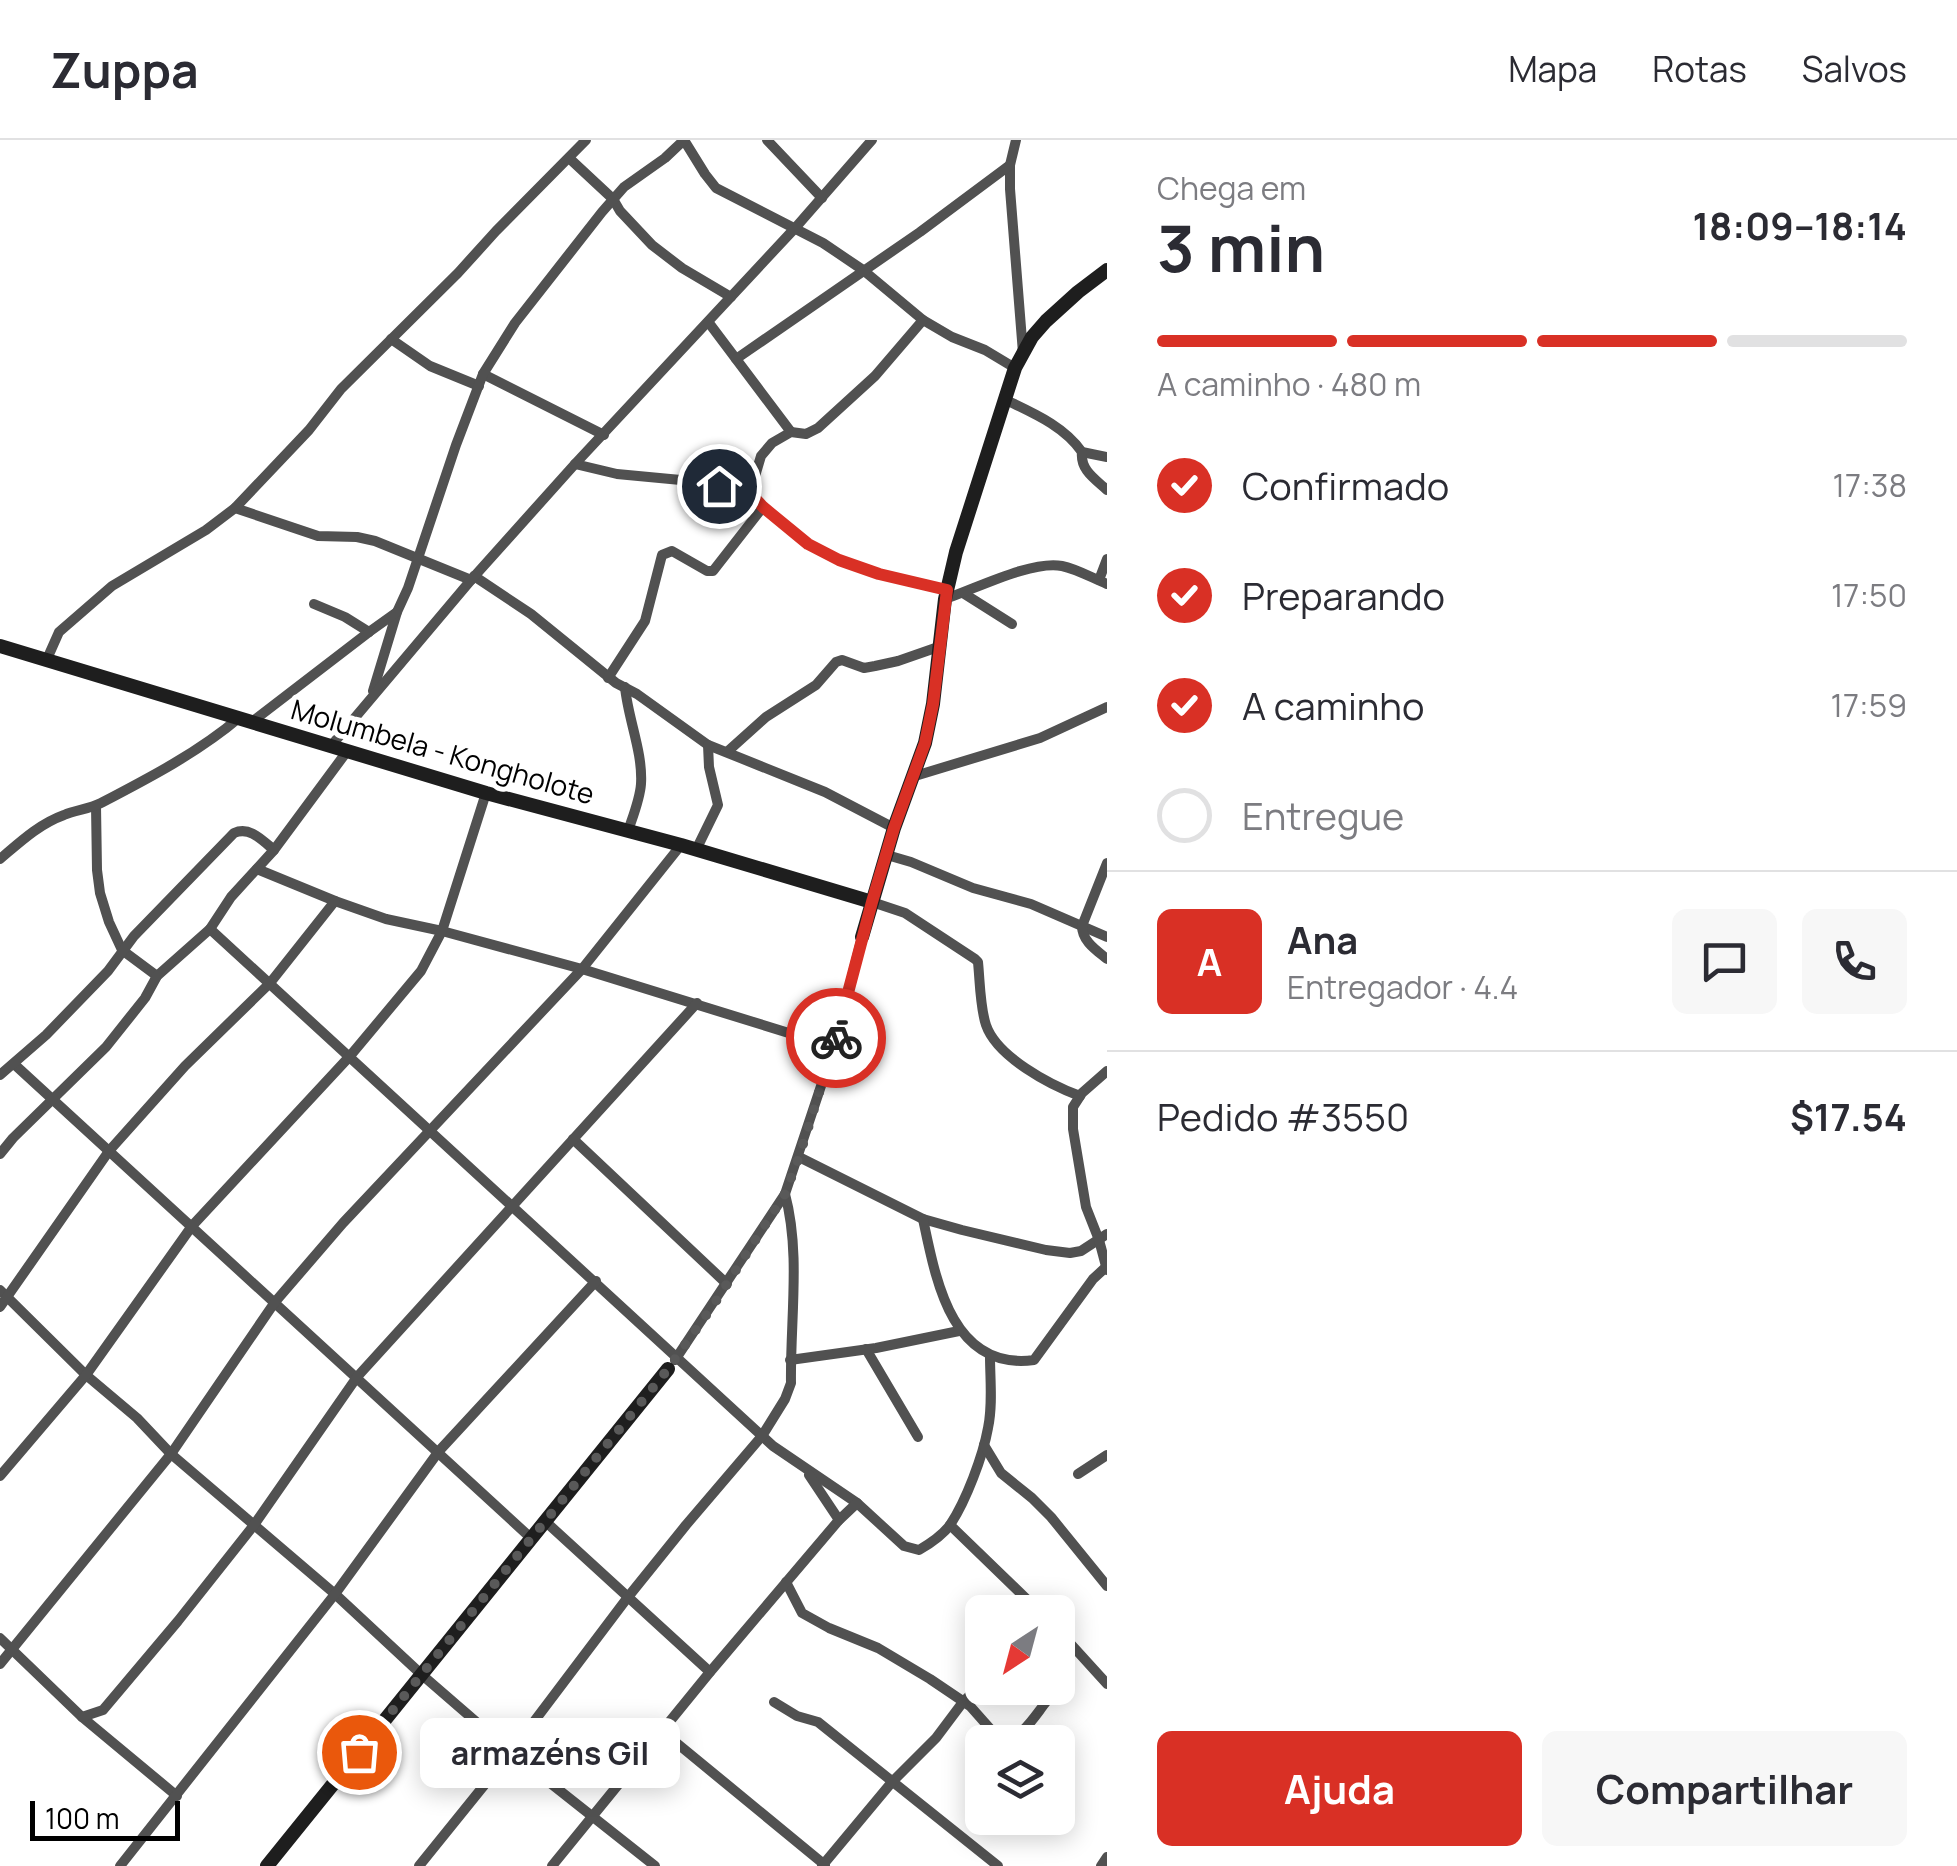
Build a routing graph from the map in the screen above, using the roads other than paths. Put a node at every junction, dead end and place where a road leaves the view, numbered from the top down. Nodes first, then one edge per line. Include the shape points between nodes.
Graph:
1 (586, 140) edge
2 (684, 140) edge
3 (768, 140) edge
4 (872, 140) edge
5 (1018, 141) edge
6 (568, 158) junction
7 (1010, 165) junction
8 (822, 198) junction
9 (614, 199) junction
10 (796, 227) junction
11 (863, 270) junction
12 (1107, 270) edge
13 (731, 297) junction
14 (923, 320) junction
15 (709, 323) junction
16 (391, 339) junction
17 (736, 359) junction
18 (1019, 361) junction
19 (481, 380) junction
20 (1006, 400) junction
21 (791, 432) junction
22 (604, 435) junction
23 (1082, 452) junction
24 (1107, 457) edge
25 (575, 464) junction
26 (1107, 490) edge
27 (750, 493) junction
28 (763, 507) junction
29 (235, 508) junction
30 (1107, 559) edge
31 (418, 560) junction
32 (472, 578) junction
33 (1103, 582) edge
34 (952, 594) junction
35 (314, 604) dead end
36 (397, 612) junction
37 (1012, 624) dead end
38 (369, 632) junction
39 (941, 646) junction
40 (3, 650) edge
41 (47, 659) junction
42 (608, 678) junction
43 (626, 688) junction
44 (371, 696) junction
45 (1107, 707) edge
46 (246, 719) junction
47 (708, 745) junction
48 (331, 746) junction
49 (348, 750) junction
50 (727, 752) junction
51 (914, 776) junction
52 (486, 793) junction
53 (96, 806) junction
54 (894, 828) junction
55 (628, 831) junction
56 (688, 848) junction
57 (274, 850) junction
58 (887, 855) junction
59 (0, 859) edge
60 (1107, 863) edge
61 (257, 869) junction
62 (335, 901) junction
63 (872, 902) junction
64 (1082, 926) junction
65 (210, 928) junction
66 (442, 931) junction
67 (1104, 933) edge
68 (862, 936) joint
69 (122, 950) junction
70 (1107, 959) edge
71 (582, 969) junction
72 (157, 976) junction
73 (270, 983) junction
74 (697, 1003) junction
75 (834, 1047) junction
76 (350, 1056) junction
77 (14, 1064) junction
78 (1107, 1070) edge
79 (0, 1075) edge
80 (1080, 1096) junction
81 (53, 1099) junction
82 (430, 1129) junction
83 (573, 1139) junction
84 (110, 1151) junction
85 (0, 1154) edge
86 (799, 1157) junction
87 (785, 1194) junction
88 (513, 1205) junction
89 (923, 1219) junction
90 (192, 1226) junction
91 (1103, 1237) edge
92 (1106, 1269) edge
93 (596, 1281) junction
94 (727, 1284) junction
95 (4, 1294) edge
96 (276, 1302) junction
97 (0, 1308) edge
98 (959, 1331) junction
99 (866, 1349) junction
100 (990, 1356) junction
101 (790, 1360) junction
102 (673, 1363) junction
103 (86, 1375) junction
104 (358, 1377) junction
105 (762, 1436) junction
106 (918, 1437) dead end
107 (984, 1445) junction
108 (438, 1451) junction
109 (171, 1454) junction
110 (1107, 1455) edge
111 (804, 1468) junction
112 (1078, 1474) dead end
113 (0, 1476) edge
114 (857, 1503) junction
115 (839, 1520) junction
116 (546, 1522) junction
117 (254, 1525) junction
118 (950, 1525) junction
119 (532, 1539) junction
120 (786, 1582) junction
121 (1107, 1586) edge
122 (335, 1594) junction
123 (1022, 1595) edge
124 (628, 1597) junction
125 (0, 1638) edge
126 (12, 1649) junction
127 (1075, 1649) edge
128 (24, 1662) junction
129 (1, 1663) edge
130 (710, 1672) junction
131 (421, 1674) junction
132 (1107, 1684) edge
133 (774, 1702) dead end
134 (964, 1702) joint
135 (968, 1705) edge
136 (1043, 1705) edge
137 (103, 1710) junction
138 (82, 1717) junction
139 (662, 1732) junction
140 (102, 1734) junction
141 (511, 1752) junction
142 (892, 1782) junction
143 (177, 1796) junction
144 (592, 1818) junction
145 (1107, 1857) edge
146 (824, 1865) edge
147 (120, 1866) edge
148 (267, 1866) edge
149 (419, 1866) edge
150 (552, 1866) edge
151 (655, 1866) edge
152 (998, 1866) edge
153 (1102, 1866) edge

1 - 6 street
2 - 9 street
2 - 10 street via 716,188
3 - 8 street
4 - 8 street
5 - 7 street
6 - 9 street
6 - 16 street
7 - 11 street
7 - 18 street
8 - 10 street
9 - 13 street via 652,245
9 - 19 street via 515,323
10 - 11 street
10 - 13 street
11 - 14 street
11 - 17 street
12 - 18 street via 1046,321
13 - 15 street
14 - 18 street
14 - 21 street via 818,428
15 - 17 street
15 - 22 street
16 - 19 street via 430,366
16 - 29 street
17 - 21 street
18 - 20 street
19 - 22 street
19 - 31 street
20 - 23 street via 1061,430
20 - 34 street via 956,552
21 - 27 street via 761,456
22 - 25 street
23 - 24 street
23 - 26 street via 1084,467
25 - 27 street
25 - 32 street
27 - 28 street
28 - 34 street via 839,560
28 - 42 street via 713,571 672,551 662,555 644,622
29 - 31 street via 318,536 375,541
29 - 41 street via 112,586 60,632
30 - 33 street
31 - 32 street
31 - 36 street
32 - 42 street via 560,636
32 - 44 street
33 - 34 street via 1048,566
34 - 37 street
34 - 39 street
35 - 38 street
36 - 38 street
36 - 44 street
38 - 46 street
39 - 50 street via 864,668 836,662 816,685
39 - 51 street
40 - 41 street, Molumbela - Kongholote
41 - 46 street, Molumbela - Kongholote
42 - 43 street
43 - 47 street
43 - 55 street via 641,786
44 - 48 street
45 - 51 street via 1040,738
46 - 48 street, Molumbela - Kongholote
46 - 53 street
47 - 50 street
47 - 56 street via 718,805
48 - 49 street, Molumbela - Kongholote
49 - 52 street, Molumbela - Kongholote
49 - 57 street
50 - 54 street
51 - 54 street
52 - 55 street, Molumbela - Kongholote
52 - 66 street
53 - 59 street via 34,830
53 - 69 street via 100,894
54 - 58 street
55 - 56 street, Molumbela - Kongholote
56 - 63 street, Molumbela - Kongholote
56 - 71 street
57 - 61 street
57 - 69 street via 250,831 234,832
58 - 63 street
58 - 64 street
60 - 64 street
61 - 62 street
61 - 65 street
62 - 66 street
62 - 73 street
63 - 68 street
63 - 80 street via 905,912 975,958 995,1042 1046,1081
64 - 67 street
64 - 70 street via 1088,943
65 - 72 street
65 - 73 street
66 - 71 street
66 - 76 street via 420,971
68 - 75 street
69 - 72 street
69 - 77 street
71 - 74 street
71 - 82 street
72 - 81 street via 120,1032
73 - 76 street
73 - 84 street
74 - 75 street
74 - 83 street
75 - 86 street
76 - 82 street
76 - 90 street
77 - 79 street
77 - 81 street
78 - 80 street
80 - 91 street via 1074,1129 1086,1207
81 - 84 street
81 - 85 street
82 - 88 street
82 - 96 street
83 - 88 street
83 - 94 street
84 - 90 street
84 - 95 street
86 - 87 street
86 - 89 street
87 - 94 street
87 - 101 street via 793,1242
88 - 93 street
88 - 104 street
89 - 91 street via 1070,1253
89 - 98 street
90 - 96 street
90 - 103 street
91 - 92 street
92 - 100 street via 1034,1360
93 - 102 street
93 - 108 street
94 - 102 street
95 - 97 street
95 - 103 street
96 - 104 street
96 - 109 street
98 - 99 street
98 - 100 street
99 - 101 street
99 - 106 street
100 - 107 street
101 - 105 street via 785,1400
102 - 105 street
102 - 116 street
103 - 109 street
103 - 113 street
104 - 108 street
104 - 117 street
105 - 111 street
105 - 124 street
107 - 118 street
107 - 121 street via 1001,1473 1051,1517
108 - 119 street
108 - 122 street
109 - 117 street
109 - 126 street
110 - 112 street
111 - 114 street
111 - 115 street
114 - 115 street
114 - 118 street via 913,1549 935,1541
115 - 120 street
116 - 119 street
116 - 124 street
117 - 122 street
117 - 137 street
118 - 123 street
119 - 131 street
120 - 130 street
120 - 134 street via 802,1613 878,1648
122 - 131 street
122 - 143 street
124 - 130 street
124 - 141 street
125 - 126 street
126 - 128 street
126 - 129 street
127 - 132 street
128 - 129 street
128 - 138 street
130 - 139 street
131 - 141 street
131 - 148 street
133 - 142 street via 818,1722
134 - 142 street
135 - 136 street via 1007,1742
137 - 138 street
137 - 140 street
138 - 140 street
139 - 144 street
139 - 146 street
140 - 143 street
141 - 144 street
141 - 149 street
142 - 146 street
142 - 152 street
143 - 147 street
144 - 150 street
144 - 151 street
145 - 153 street

